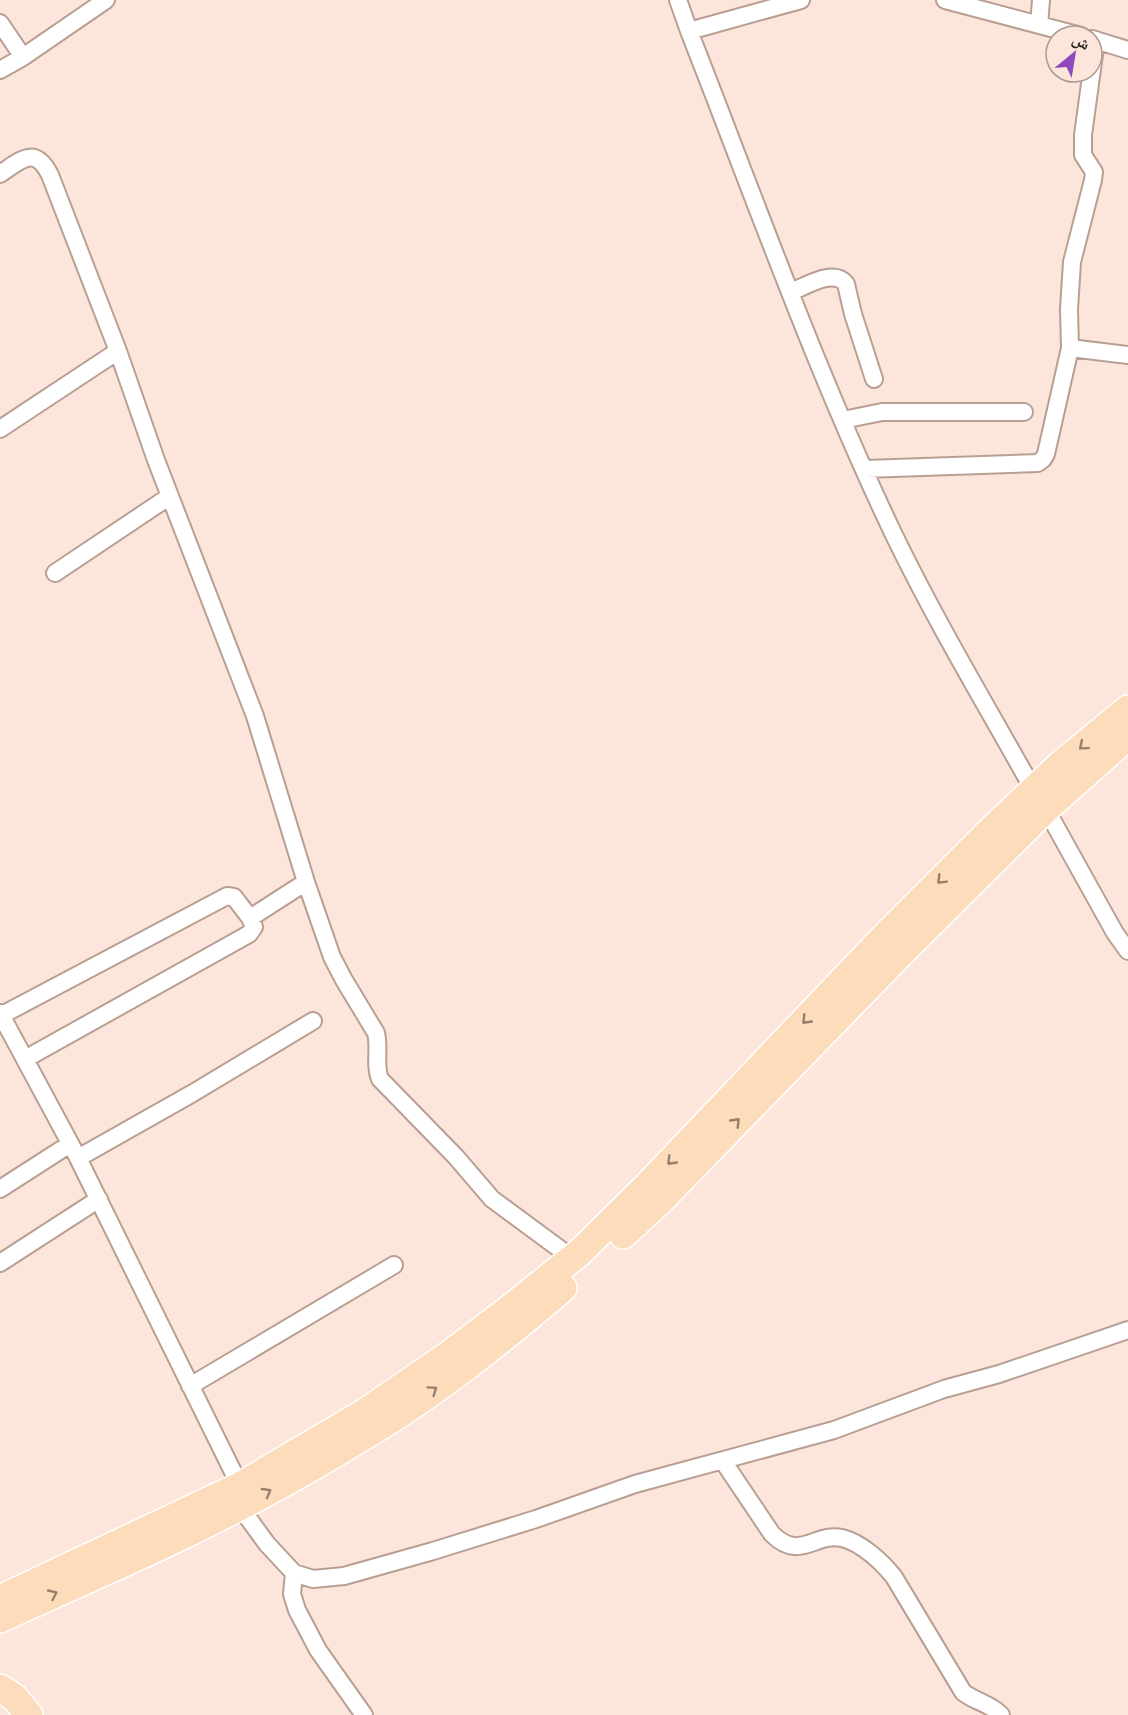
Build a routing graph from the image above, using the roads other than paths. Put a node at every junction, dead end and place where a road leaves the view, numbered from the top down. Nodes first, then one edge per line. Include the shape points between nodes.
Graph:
1 (106, 0) edge
2 (678, 0) edge
3 (801, 0) edge
4 (1041, 0) edge
5 (950, 1) edge
6 (81, 7) edge
7 (0, 23) edge
8 (1039, 24) junction
9 (1044, 25) edge
10 (689, 31) junction
11 (1104, 42) edge
12 (1128, 50) edge
13 (23, 57) junction
14 (0, 70) edge
15 (1087, 84) edge
16 (0, 174) edge
17 (791, 292) junction
18 (1070, 348) junction
19 (118, 351) junction
20 (1128, 355) edge
21 (874, 379) dead end
22 (1024, 412) dead end
23 (843, 420) junction
24 (0, 429) edge
25 (865, 469) junction
26 (170, 496) junction
27 (55, 573) dead end
28 (1128, 709) edge
29 (1128, 736) edge
30 (1039, 799) junction
31 (306, 882) junction
32 (250, 918) junction
33 (1128, 951) edge
34 (874, 964) junction
35 (0, 1015) edge
36 (313, 1021) dead end
37 (25, 1059) junction
38 (74, 1151) junction
39 (0, 1189) edge
40 (99, 1199) junction
41 (572, 1258) junction
42 (0, 1263) edge
43 (394, 1265) dead end
44 (1128, 1330) edge
45 (190, 1386) junction
46 (723, 1461) junction
47 (240, 1496) junction
48 (294, 1573) junction
49 (0, 1599) edge
50 (0, 1619) edge
51 (0, 1688) edge
52 (29, 1715) edge
53 (364, 1715) edge
54 (1001, 1715) edge

1 - 6 street
2 - 10 street
3 - 10 street
4 - 8 street
5 - 8 street
6 - 13 street
7 - 13 street
8 - 9 street
10 - 17 street
11 - 12 street
13 - 14 street
15 - 18 street via 1083,155 1094,172 1072,262
16 - 19 street via 24,158 38,159 45,165
17 - 21 street via 826,278 843,280
17 - 23 street
18 - 20 street
18 - 25 street via 1046,454 1038,463
19 - 24 street
19 - 26 street
22 - 23 street via 882,412
23 - 25 street
25 - 30 street via 925,595
26 - 27 street
26 - 31 street via 255,716
28 -> 30 main road
29 - 30 main road
30 - 33 street
30 - 34 main road
31 - 32 street
31 - 41 street via 332,957 376,1033 380,1079 492,1198
32 - 35 street via 234,897 227,896
32 - 37 street via 254,927 249,934
34 -> 41 main road
47 -> 34 main road via 367,1435 519,1326 660,1201
35 - 37 street
36 - 38 street via 193,1093
37 - 38 street
38 - 39 street
38 - 40 street
40 - 42 street
40 - 45 street
41 - 47 main road via 402,1389
43 - 45 street
44 - 46 street via 944,1389 834,1430
45 - 47 street
46 - 48 street via 635,1484 536,1519 344,1576 313,1579
46 - 54 street via 778,1540 799,1547 843,1538 886,1568 963,1692
47 - 48 street via 267,1544
47 - 49 main road
50 -> 47 main road via 170,1541
48 - 53 street via 292,1594 297,1610 318,1650
51 - 52 main road

